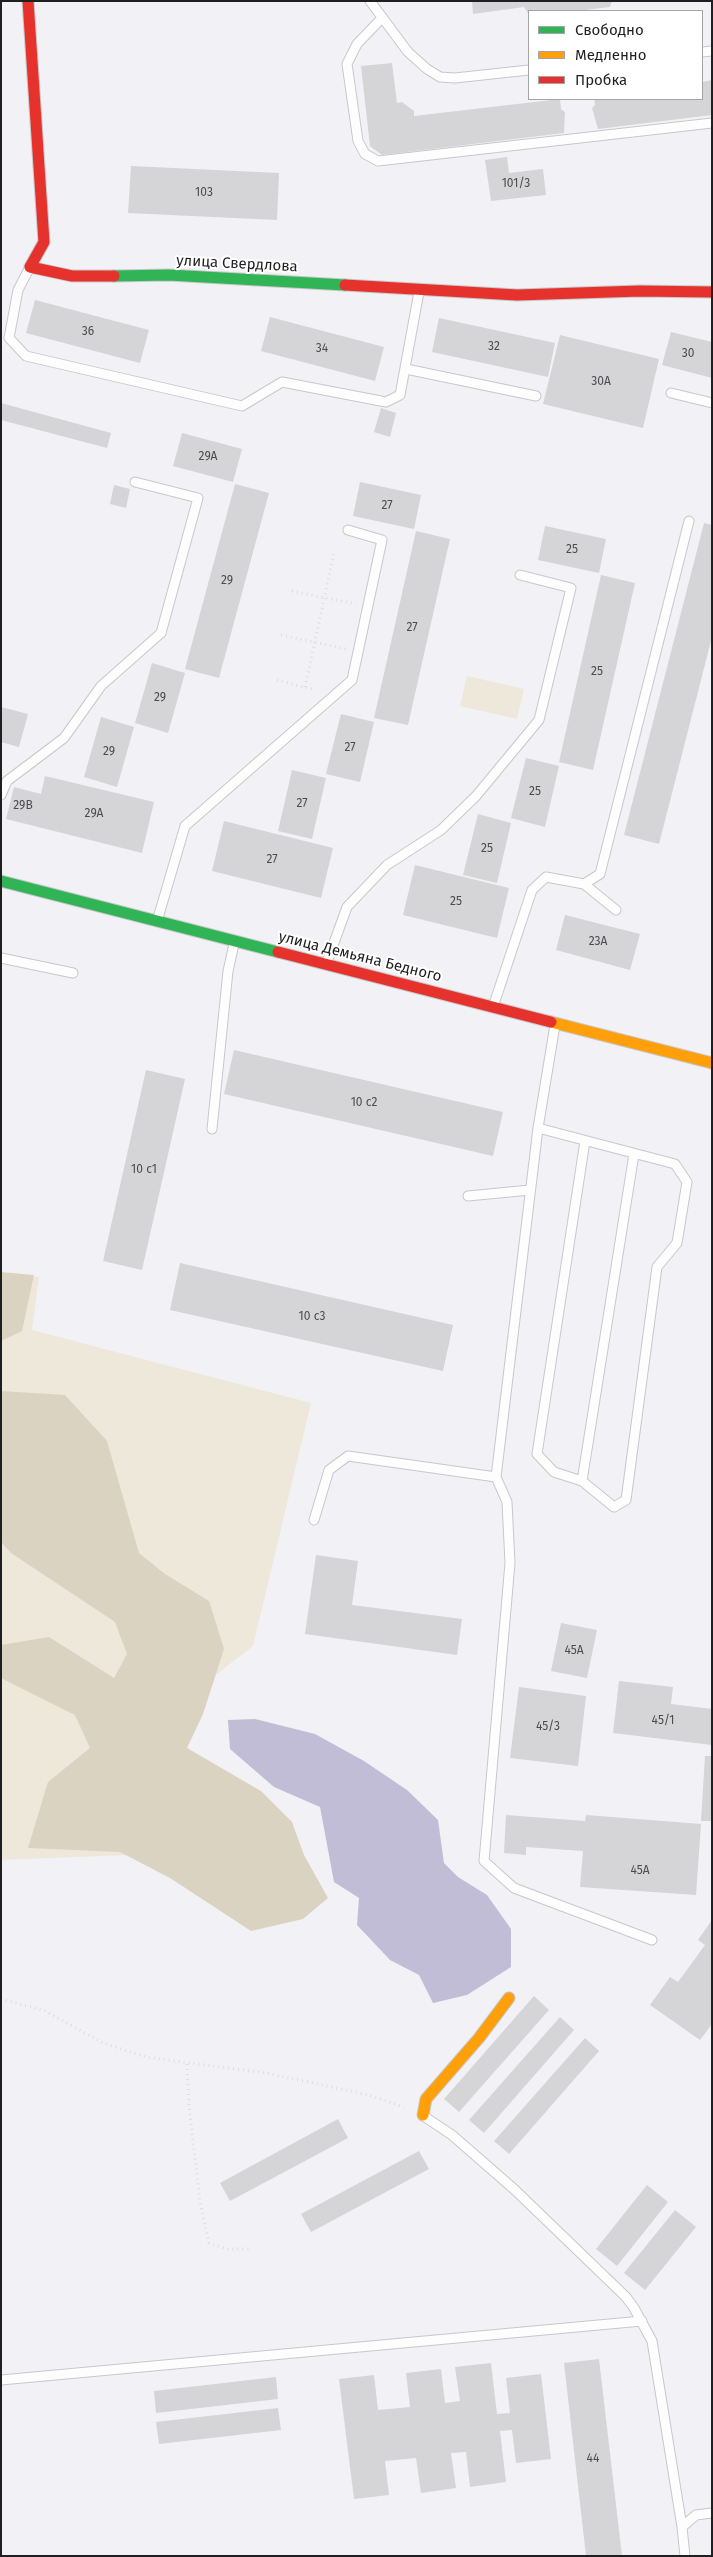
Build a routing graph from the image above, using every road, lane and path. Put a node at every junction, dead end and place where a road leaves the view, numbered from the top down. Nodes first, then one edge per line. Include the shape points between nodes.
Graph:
1 (28, 1) edge
2 (370, 1) edge
3 (382, 18) junction
4 (528, 70) edge
5 (712, 123) edge
6 (30, 267) junction
7 (420, 289) junction
8 (712, 292) edge
9 (406, 369) junction
10 (671, 393) dead end
11 (536, 396) dead end
12 (712, 403) edge
13 (135, 482) dead end
14 (689, 521) dead end
15 (348, 530) dead end
16 (334, 553) dead end
17 (520, 575) dead end
18 (292, 591) dead end
19 (324, 597) junction
20 (357, 604) dead end
21 (281, 635) dead end
22 (314, 642) junction
23 (346, 649) dead end
24 (277, 680) dead end
25 (305, 687) junction
26 (312, 689) dead end
27 (4, 780) edge
28 (1, 795) edge
29 (1, 881) edge
30 (584, 884) junction
31 (616, 910) dead end
32 (157, 921) junction
33 (235, 941) junction
34 (1, 958) edge
35 (326, 964) junction
36 (74, 973) dead end
37 (493, 1007) junction
38 (555, 1022) junction
39 (712, 1064) edge
40 (538, 1128) junction
41 (212, 1129) dead end
42 (585, 1141) junction
43 (634, 1154) junction
44 (530, 1190) junction
45 (468, 1196) dead end
46 (496, 1477) junction
47 (582, 1481) junction
48 (314, 1520) dead end
49 (652, 1940) dead end
50 (509, 1998) dead end
51 (1, 1999) edge
52 (187, 2064) junction
53 (423, 2115) junction
54 (250, 2249) dead end
55 (642, 2322) junction
56 (1, 2380) edge
57 (712, 2513) edge
58 (682, 2527) junction
59 (685, 2556) edge

1 - 6 street via 44,242
2 - 3 lane
3 - 4 lane via 408,52 440,77
3 - 5 lane via 357,44 347,64 358,141 366,154 378,161
6 - 7 street, улица Свердлова via 72,276 169,275
6 - 9 lane via 18,290 9,338 26,356 242,406 282,382 386,402 400,395
7 - 8 street, улица Свердлова via 517,295
7 - 9 lane
9 - 11 lane
10 - 12 lane
13 - 27 lane via 198,498 161,633 101,686 64,738
14 - 30 lane via 600,874
15 - 32 lane via 382,540 352,680 186,826
16 - 19 path
17 - 35 lane via 571,588 539,720 476,796 441,830 387,865 347,907
18 - 19 path
19 - 20 path
19 - 22 path
21 - 22 path
22 - 23 path
22 - 25 path
24 - 25 path
25 - 26 path
27 - 28 lane
29 - 32 street, улица Демьяна Бедного
30 - 31 lane
30 - 37 lane via 546,877 532,890
32 - 33 street, улица Демьяна Бедного
33 - 35 street, улица Демьяна Бедного
33 - 41 lane via 228,971
34 - 36 lane
35 - 37 street, улица Демьяна Бедного
37 - 38 street, улица Демьяна Бедного
38 - 39 street, улица Демьяна Бедного
38 - 40 lane
40 - 42 lane
40 - 44 lane
42 - 43 lane
42 - 47 lane via 537,1454 554,1472
43 - 47 lane
43 - 47 lane via 675,1164 687,1182 677,1243 657,1267 626,1500 614,1507
44 - 45 lane
44 - 46 lane
46 - 48 lane via 348,1456 329,1470
46 - 49 lane via 507,1502 510,1563 484,1861 514,1888
50 - 53 street via 426,2099
51 - 52 path via 45,2011 102,2042 146,2057
52 - 53 path via 266,2073 369,2095
52 - 54 path via 200,2202 209,2243 227,2249
53 - 55 lane via 452,2135 515,2190 626,2297
55 - 56 lane
55 - 58 lane via 652,2341
57 - 58 lane via 696,2515
58 - 59 lane

